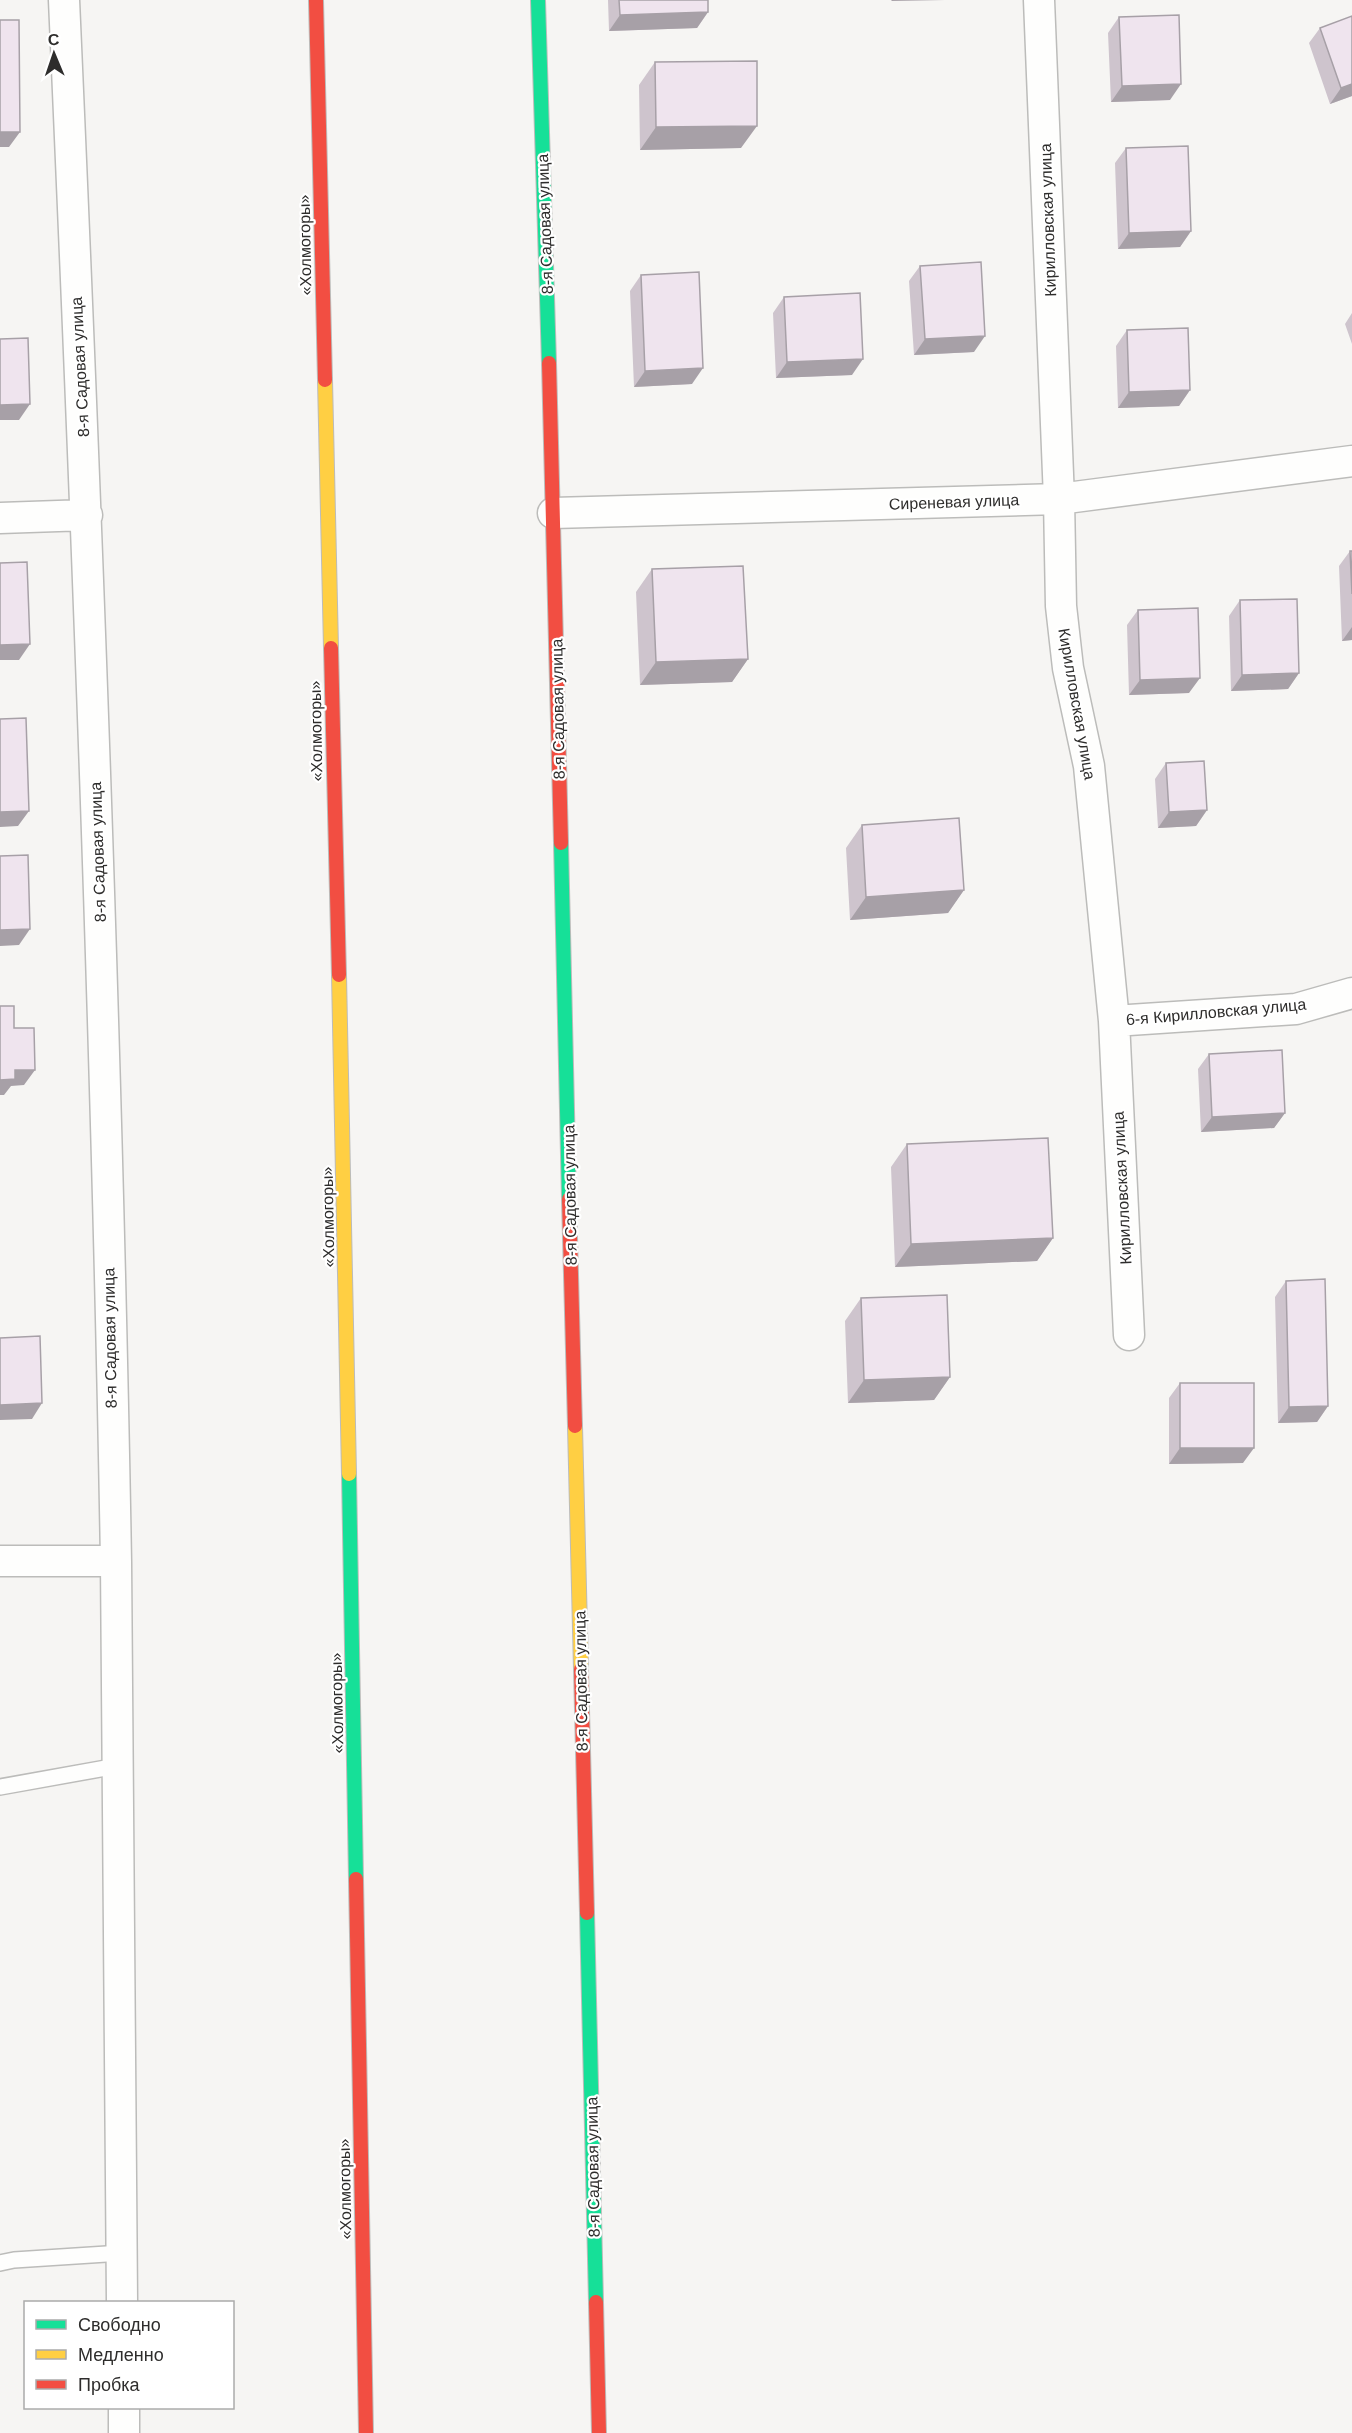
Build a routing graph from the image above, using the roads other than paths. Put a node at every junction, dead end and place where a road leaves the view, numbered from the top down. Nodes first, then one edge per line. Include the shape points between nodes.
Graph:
1 (64, 0) edge
2 (316, 0) edge
3 (538, 0) edge
4 (1039, 0) edge
5 (1352, 461) edge
6 (1059, 499) junction
7 (553, 513) junction
8 (87, 515) junction
9 (0, 518) edge
10 (1352, 993) edge
11 (1114, 1021) junction
12 (1129, 1335) dead end
13 (0, 1561) edge
14 (116, 1561) junction
15 (117, 1766) junction
16 (0, 1787) edge
17 (122, 2253) junction
18 (0, 2263) edge
19 (122, 2301) edge
20 (124, 2409) edge
21 (124, 2433) edge
22 (366, 2433) edge
23 (599, 2433) edge

1 - 8 street, 8-я Садовая улица
2 - 22 main road, «Холмогоры» via 347,1338
3 - 7 main road, 8-я Садовая улица
4 - 6 street, Кирилловская улица
5 - 6 street, Сиреневая улица
6 - 7 street, Сиреневая улица
6 - 11 street, Кирилловская улица via 1062,616 1068,668 1089,766
7 - 23 main road, 8-я Садовая улица
8 - 9 street
8 - 14 street, 8-я Садовая улица
10 - 11 street, 6-я Кирилловская улица via 1296,1009
11 - 12 street, Кирилловская улица
13 - 14 street
14 - 15 street, 8-я Садовая улица
15 - 16 lane
15 - 17 street, 8-я Садовая улица
17 - 18 lane
17 - 19 street, 8-я Садовая улица
20 - 21 street

